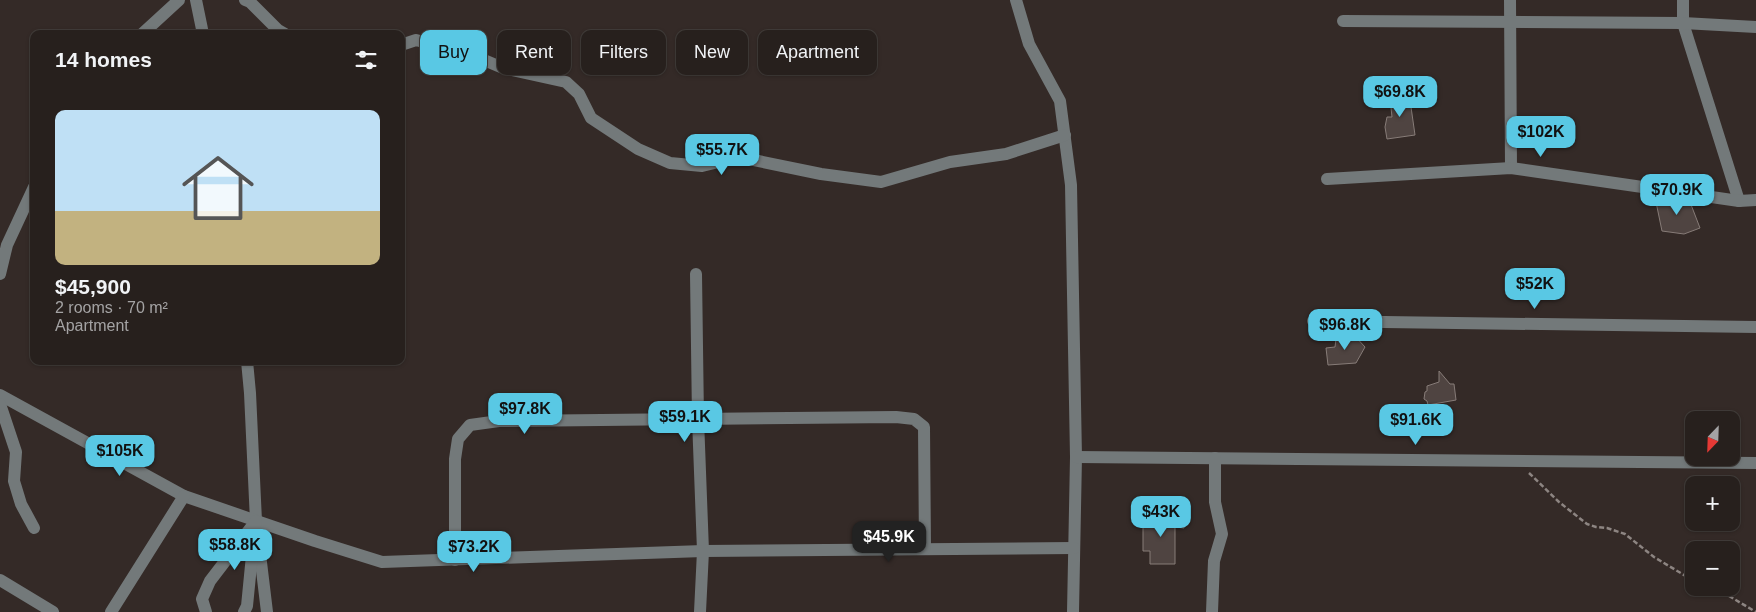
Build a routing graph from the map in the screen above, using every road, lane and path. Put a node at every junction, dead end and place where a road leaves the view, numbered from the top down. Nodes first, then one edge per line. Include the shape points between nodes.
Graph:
1 (179, 0) edge
2 (196, 0) edge
3 (245, 0) edge
4 (1016, 0) edge
5 (1510, 0) edge
6 (1682, 0) edge
7 (1343, 21) dead end
8 (1510, 21) junction
9 (1683, 23) junction
10 (1756, 27) edge
11 (146, 30) edge
12 (202, 30) edge
13 (278, 30) edge
14 (405, 44) edge
15 (1065, 135) junction
16 (1511, 168) junction
17 (1327, 179) dead end
18 (30, 196) edge
19 (1756, 200) edge
20 (1739, 201) junction
21 (0, 274) edge
22 (696, 274) dead end
23 (1313, 321) dead end
24 (1756, 327) edge
25 (247, 365) edge
26 (0, 395) edge
27 (0, 404) edge
28 (698, 419) junction
29 (1076, 457) junction
30 (1215, 458) junction
31 (1516, 461) junction
32 (1756, 463) edge
33 (184, 496) junction
34 (256, 521) junction
35 (34, 528) dead end
36 (1074, 548) junction
37 (925, 549) junction
38 (703, 551) junction
39 (455, 560) junction
40 (1685, 576) edge
41 (0, 580) edge
42 (1729, 596) edge
43 (53, 612) edge
44 (111, 612) edge
45 (206, 612) edge
46 (244, 612) edge
47 (267, 612) edge
48 (700, 612) edge
49 (1073, 612) edge
50 (1212, 612) edge
51 (1756, 612) edge

1 - 11 street
2 - 12 street
3 - 13 street
4 - 15 street via 1029,44 1060,101
5 - 8 street
6 - 9 street
7 - 8 street
8 - 9 street
8 - 16 street
9 - 10 street
9 - 20 street
14 - 15 street via 416,40 504,68 566,82 579,94 591,118 638,149 670,163 702,166 738,157 881,182 950,162 1006,154
15 - 29 street via 1071,185
16 - 17 street
16 - 20 street
18 - 21 street via 7,245
19 - 20 street
22 - 28 street
23 - 24 street
25 - 34 street
26 - 33 street
27 - 35 street via 16,455 14,481 21,504
28 - 37 street via 914,419 924,427
28 - 38 street
28 - 39 street via 470,425 458,439
29 - 30 street
29 - 36 street
30 - 31 street
30 - 50 street via 1215,502 1222,534 1214,561
31 - 32 street
31 - 40 path via 1559,502 1588,524 1625,534
33 - 34 street
33 - 44 street
34 - 39 street via 382,562
34 - 45 street via 210,580 202,599
34 - 46 street
34 - 47 street
36 - 37 street
36 - 49 street
37 - 38 street
38 - 39 street
38 - 48 street
41 - 43 street
42 - 51 path

